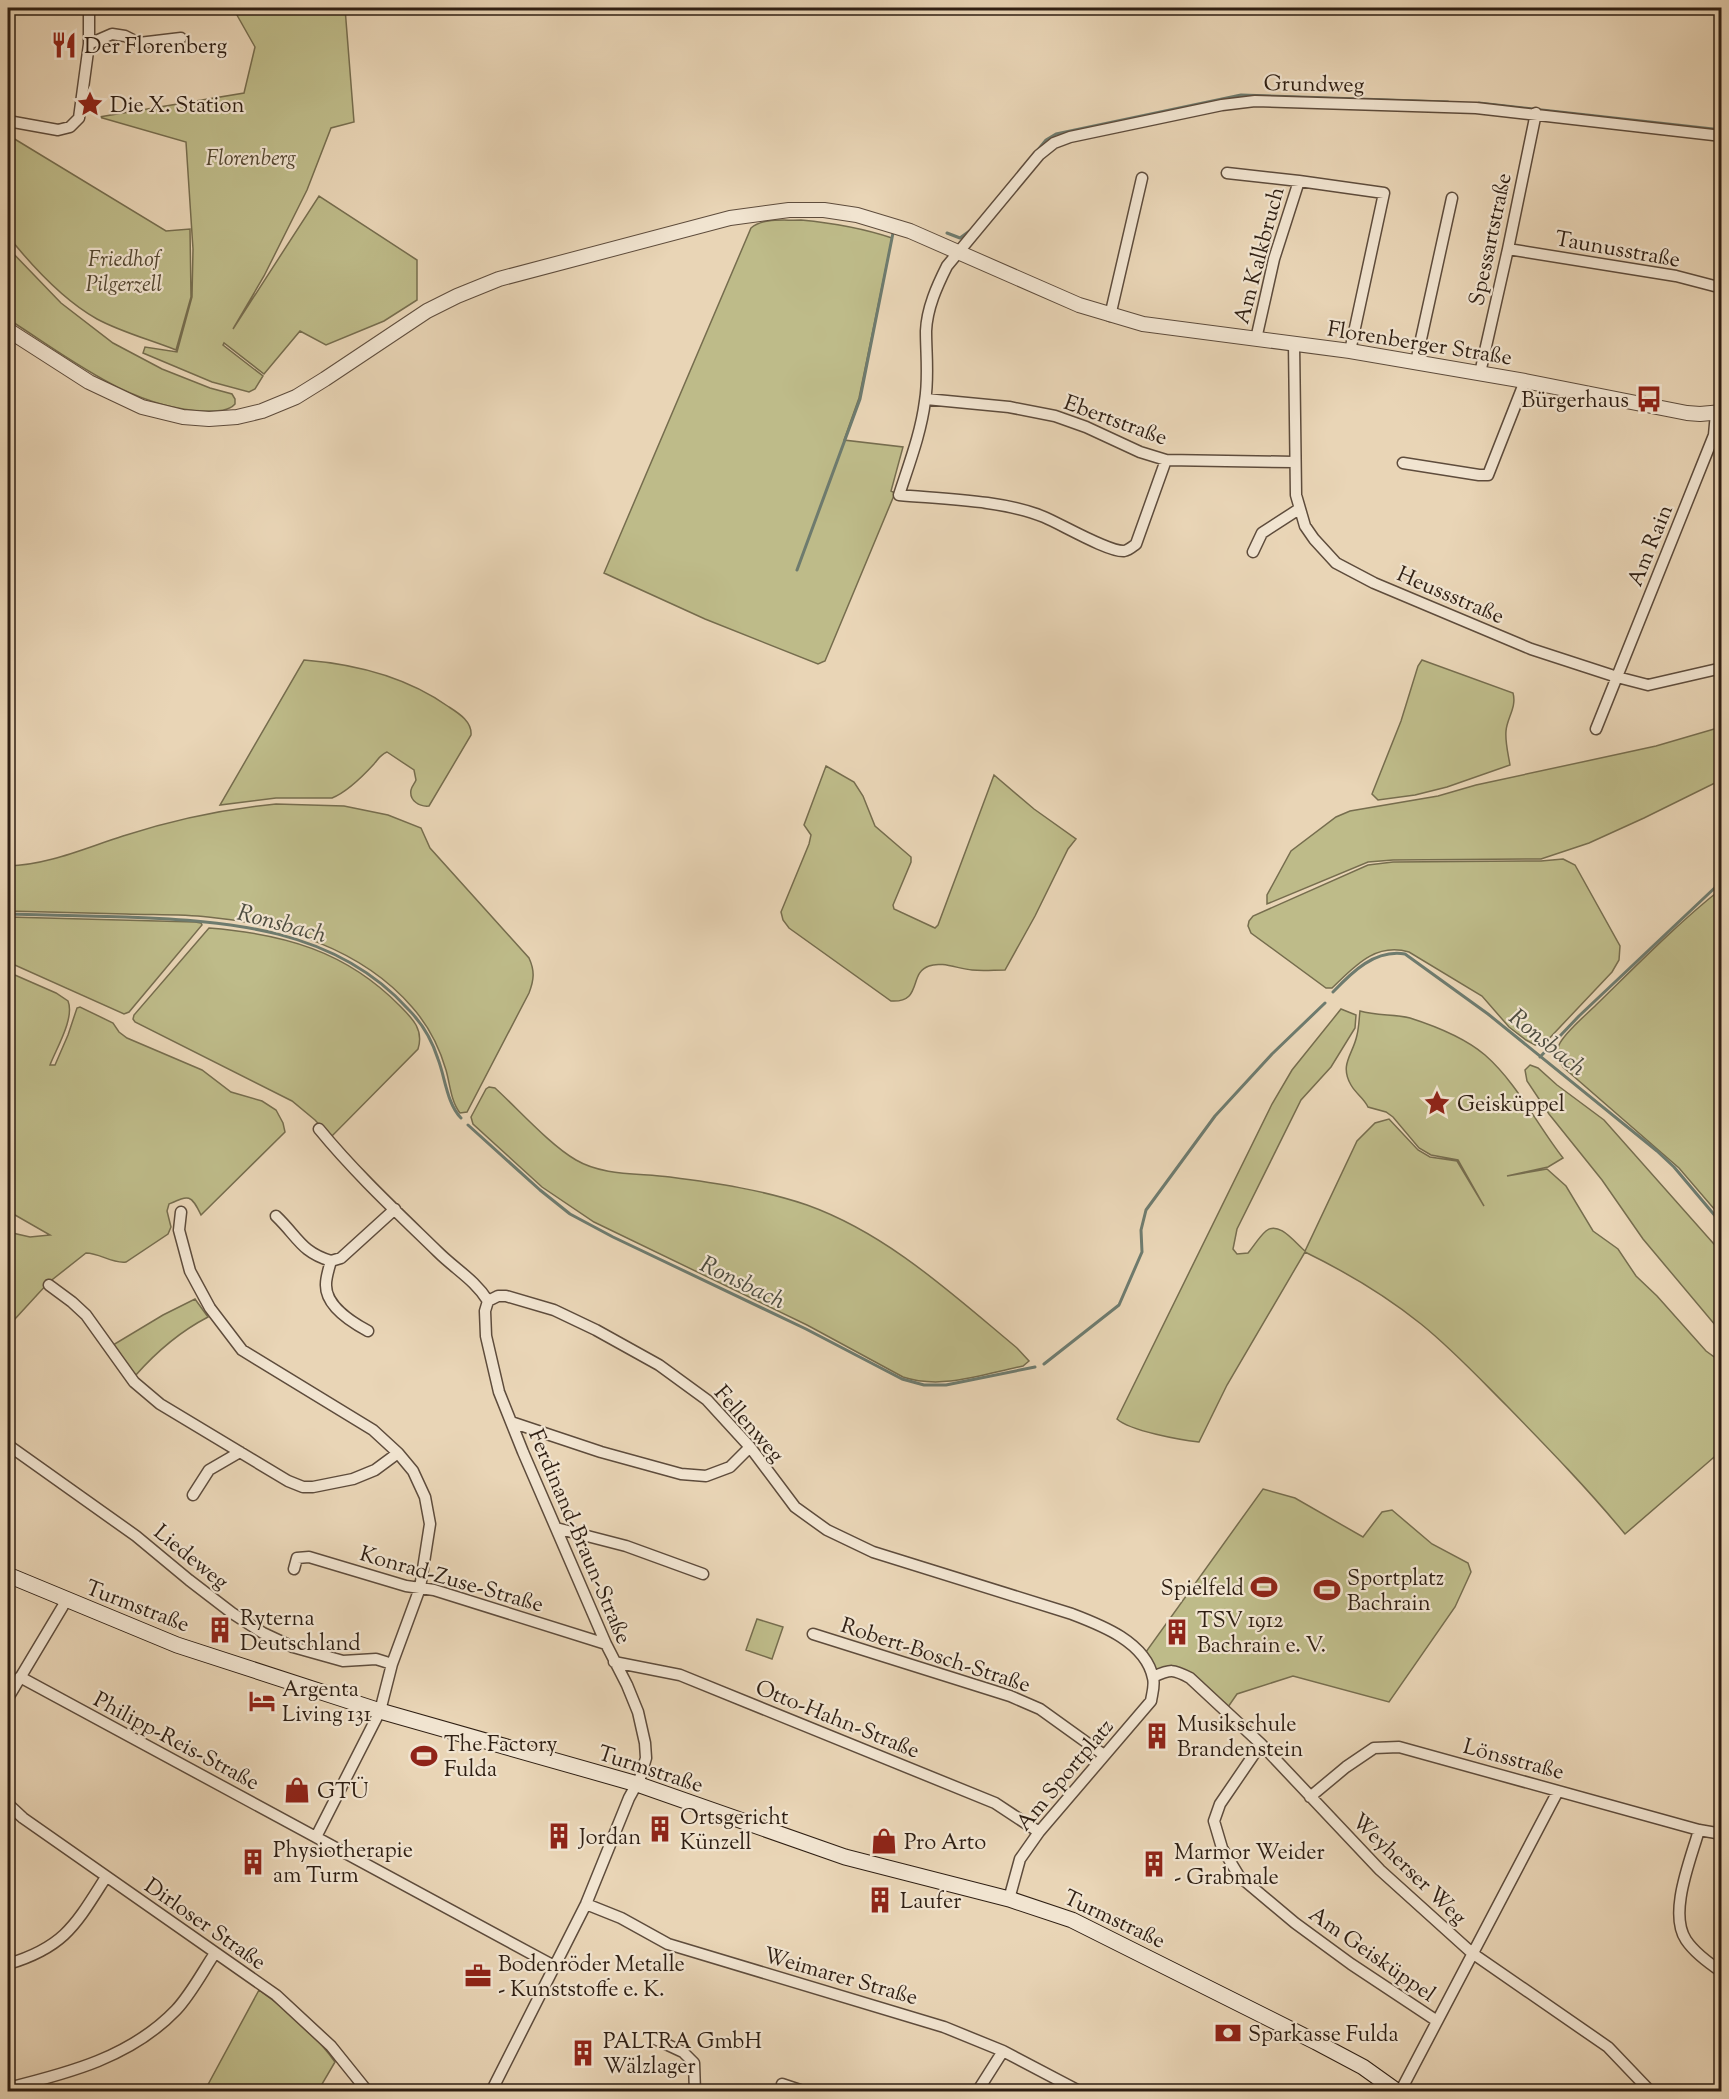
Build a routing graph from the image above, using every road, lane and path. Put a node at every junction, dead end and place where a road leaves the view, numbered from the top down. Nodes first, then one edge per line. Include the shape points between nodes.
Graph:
1 (89, 8) edge
2 (181, 38) dead end
3 (89, 44) junction
4 (1536, 113) junction
5 (8, 121) edge
6 (1722, 136) edge
7 (1227, 173) dead end
8 (1142, 178) dead end
9 (1299, 181) junction
10 (1452, 198) dead end
11 (1508, 249) junction
12 (959, 252) junction
13 (1722, 288) edge
14 (1110, 316) junction
15 (8, 330) edge
16 (1256, 339) junction
17 (1294, 343) junction
18 (1350, 351) junction
19 (1416, 362) junction
20 (1480, 373) junction
21 (1525, 381) junction
22 (926, 399) junction
23 (1719, 421) edge
24 (1166, 459) junction
25 (1294, 462) junction
26 (1402, 463) dead end
27 (1299, 509) junction
28 (1253, 552) dead end
29 (1722, 668) edge
30 (1617, 677) junction
31 (1596, 729) dead end
32 (319, 1129) dead end
33 (395, 1209) junction
34 (181, 1212) dead end
35 (276, 1216) dead end
36 (331, 1261) junction
37 (50, 1285) dead end
38 (488, 1300) junction
39 (368, 1331) dead end
40 (511, 1422) junction
41 (8, 1445) edge
42 (750, 1447) junction
43 (240, 1452) junction
44 (398, 1453) junction
45 (193, 1495) dead end
46 (556, 1527) junction
47 (294, 1569) dead end
48 (703, 1574) dead end
49 (8, 1575) edge
50 (420, 1588) junction
51 (66, 1601) junction
52 (813, 1634) dead end
53 (606, 1644) junction
54 (614, 1662) junction
55 (392, 1664) junction
56 (20, 1677) junction
57 (1153, 1677) junction
58 (8, 1698) edge
59 (380, 1711) junction
60 (1261, 1744) junction
61 (1104, 1755) junction
62 (637, 1784) junction
63 (1558, 1791) junction
64 (1310, 1797) junction
65 (8, 1804) edge
66 (1699, 1830) junction
67 (1039, 1832) junction
68 (1722, 1834) edge
69 (316, 1837) junction
70 (106, 1877) junction
71 (1009, 1899) junction
72 (586, 1904) junction
73 (215, 1953) junction
74 (1472, 1953) junction
75 (8, 1964) edge
76 (554, 1966) junction
77 (1722, 1972) edge
78 (1437, 2021) junction
79 (655, 2039) dead end
80 (1003, 2051) junction
81 (782, 2084) dead end
82 (8, 2088) edge
83 (368, 2091) edge
84 (491, 2091) edge
85 (695, 2091) edge
86 (806, 2091) edge
87 (977, 2091) edge
88 (1081, 2091) edge
89 (1399, 2091) edge
90 (1651, 2091) edge

1 - 3 street
2 - 3 street via 139,43 111,34
3 - 5 street via 79,118 70,127 58,130
4 - 6 street, Grundweg
4 - 11 street, Spessartstraße
4 - 12 street, Grundweg via 1255,101 1070,137 1038,155
7 - 9 street, Am Kalkbruch
8 - 14 street
9 - 16 street, Am Kalkbruch via 1274,259
9 - 18 street, Am Kalkbruch via 1384,194
10 - 19 street
11 - 13 street, Taunusstraße via 1676,276
11 - 20 street, Spessartstraße
12 - 14 street, Florenberger Straße
12 - 15 street, Florenberger Straße via 874,219 824,210 771,211 707,223 473,289 414,319 296,397 262,411 223,418 177,417 142,407 89,382
12 - 22 street, Grundweg via 947,266 933,296 926,329
14 - 16 street, Florenberger Straße via 1166,329
16 - 17 street, Florenberger Straße
17 - 18 street, Florenberger Straße
17 - 25 street, Heussstraße
18 - 19 street, Florenberger Straße
19 - 20 street, Florenberger Straße
20 - 21 street, Florenberger Straße
21 - 23 street, Florenberger Straße
21 - 26 street via 1488,475
22 - 24 street, Ebertstraße via 1054,416
22 - 24 street, Grundweg via 899,495 1022,509 1117,550 1136,544
23 - 30 street, Am Rain
24 - 25 street, Ebertstraße
25 - 27 street, Heussstraße
27 - 28 street via 1262,532
27 - 30 street, Heussstraße via 1305,526 1323,551 1355,574 1531,649
29 - 30 street via 1648,685
30 - 31 street, Am Rain
32 - 33 street
33 - 36 street via 341,1258
33 - 38 street via 449,1263 474,1282
34 - 44 street via 179,1230 190,1271 210,1308 242,1350 373,1430
35 - 36 street via 306,1250
36 - 39 street via 325,1285 331,1300 350,1322
37 - 43 street via 86,1316 134,1382 160,1404
38 - 40 street, Ferdinand-Braun-Straße via 485,1325 489,1353
38 - 42 street, Fellenweg via 506,1296 554,1310 659,1365 707,1400
40 - 42 street via 681,1474 706,1476 730,1467
40 - 46 street, Ferdinand-Braun-Straße
41 - 55 street, Liedeweg via 127,1529 263,1633 293,1647 343,1661 376,1659
42 - 57 street, Fellenweg via 795,1507 827,1530 873,1552 1101,1625 1143,1656
43 - 44 street via 303,1487 353,1479 375,1470
43 - 45 street via 209,1470
44 - 50 street via 413,1471 425,1497 430,1524
46 - 48 street via 626,1546
46 - 53 street, Ferdinand-Braun-Straße
47 - 50 street, Konrad-Zuse-Straße via 297,1558 309,1557
49 - 51 main road, Turmstraße
50 - 53 street, Konrad-Zuse-Straße
50 - 55 street
51 - 56 street
51 - 59 main road, Turmstraße via 177,1645
52 - 61 street, Robert-Bosch-Straße via 1010,1696 1040,1709
53 - 54 street, Ferdinand-Braun-Straße
54 - 62 street, Ferdinand-Braun-Straße via 638,1712 645,1743 646,1758
54 - 67 street, Otto-Hahn-Straße via 680,1675 995,1803
55 - 59 street
56 - 58 street
56 - 69 street, Philipp-Reis-Straße
57 - 60 street, Weyherser Weg via 1169,1670 1190,1678
57 - 61 street, Am Sportplatz via 1151,1701
59 - 62 main road, Turmstraße
59 - 69 street
60 - 64 street, Weyherser Weg
60 - 78 street, Am Geisküppel via 1220,1804 1214,1821 1222,1848 1239,1876 1295,1923
61 - 67 street, Am Sportplatz
62 - 71 main road, Turmstraße via 845,1857
62 - 72 street, Ferdinand-Braun-Straße
63 - 64 street, Lönsstraße via 1399,1747 1374,1748
63 - 66 street, Lönsstraße
63 - 74 street
64 - 74 street, Weyherser Weg via 1380,1870
65 - 70 street, Dirloser Straße
66 - 68 street, Lönsstraße
66 - 77 street via 1680,1901 1680,1921 1687,1942
67 - 71 street, Am Sportplatz via 1020,1859
69 - 76 street, Philipp-Reis-Straße
70 - 73 street, Dirloser Straße
70 - 75 street via 78,1922 63,1937
71 - 89 main road, Turmstraße via 1072,1920 1217,1991 1363,2067
72 - 76 street, Ferdinand-Braun-Straße
72 - 80 street, Weimarer Straße via 668,1944 913,2016
73 - 82 street via 177,2008 144,2037 83,2068
73 - 83 street, Dirloser Straße via 276,1995 342,2057
74 - 78 street
74 - 90 street, Weyherser Weg via 1608,2047
76 - 84 street, Ferdinand-Braun-Straße
78 - 89 street
79 - 85 street via 683,2052 694,2063
80 - 87 street
80 - 88 street, Weimarer Straße
81 - 86 street

